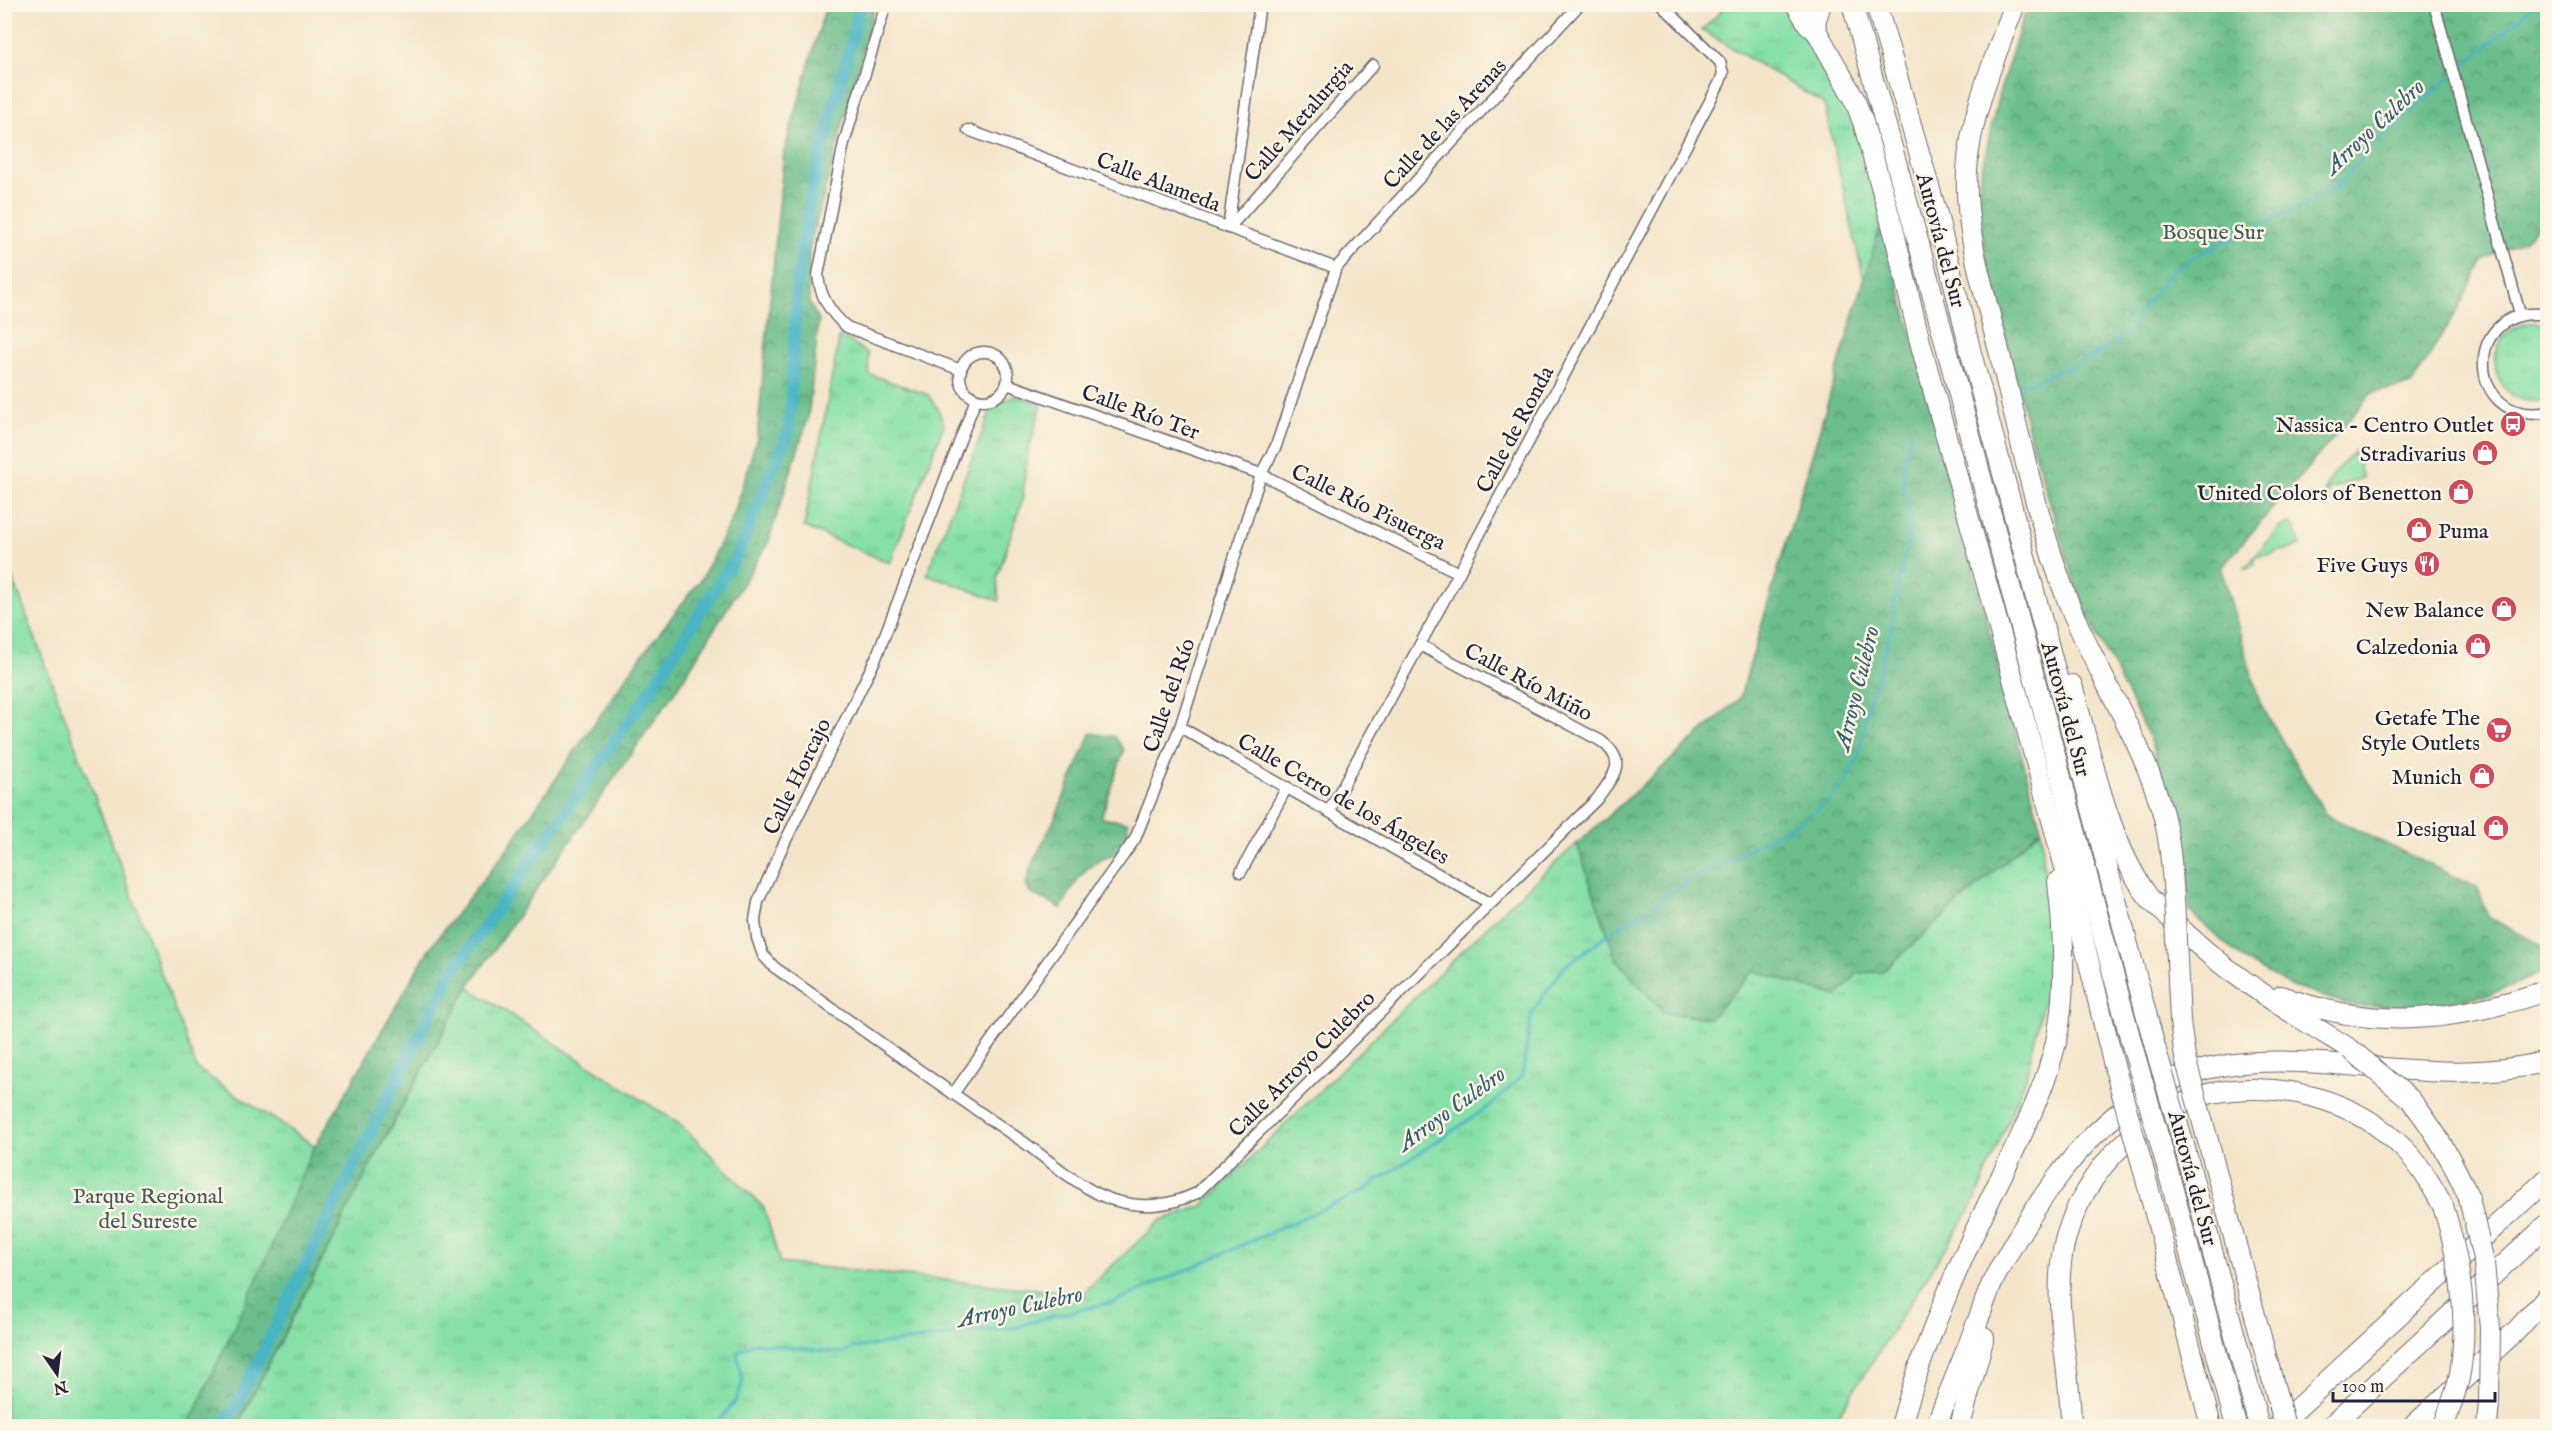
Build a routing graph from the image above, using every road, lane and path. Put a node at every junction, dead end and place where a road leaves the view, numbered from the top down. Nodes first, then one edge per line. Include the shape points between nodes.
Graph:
1 (886, 4) edge
2 (1260, 4) edge
3 (1580, 4) edge
4 (1661, 4) edge
5 (1796, 4) edge
6 (1821, 4) edge
7 (1852, 4) edge
8 (1876, 4) edge
9 (2015, 4) edge
10 (2434, 4) edge
11 (1817, 32) junction
12 (1373, 65) dead end
13 (1876, 92) junction
14 (968, 130) dead end
15 (1228, 228) junction
16 (1336, 268) junction
17 (2520, 314) junction
18 (2547, 315) edge
19 (1971, 353) junction
20 (961, 370) junction
21 (1928, 370) junction
22 (1007, 384) junction
23 (976, 399) junction
24 (2547, 412) edge
25 (1262, 474) junction
26 (1460, 573) junction
27 (1420, 645) junction
28 (1180, 727) junction
29 (1616, 755) joint
30 (1287, 787) junction
31 (1329, 811) junction
32 (2051, 820) junction
33 (1241, 872) dead end
34 (1490, 903) junction
35 (2547, 982) edge
36 (2250, 984) junction
37 (2547, 990) edge
38 (2512, 1002) junction
39 (2547, 1061) edge
40 (952, 1094) junction
41 (2547, 1178) edge
42 (2049, 1190) junction
43 (2547, 1224) edge
44 (2547, 1294) edge
45 (2211, 1425) edge
46 (1901, 1426) edge
47 (1936, 1426) edge
48 (1960, 1426) edge
49 (2071, 1426) edge
50 (2236, 1426) edge
51 (2259, 1426) edge
52 (2278, 1426) edge
53 (2285, 1426) edge
54 (2331, 1426) edge
55 (2413, 1426) edge
56 (2444, 1426) edge
57 (2487, 1426) edge

1 - 20 street via 844,143 818,275 819,290 835,318 847,327
2 - 15 street
3 - 16 street, Calle de las Arenas
4 - 26 street, Calle de Ronda via 1720,62 1723,73
5 - 11 highway
6 - 11 highway via 1815,23
7 - 13 highway, Autovía del Sur
8 - 19 highway, Autovía del Sur via 1937,214
9 - 53 highway, bridge via 1983,94 1970,146 1967,172 1972,239 2042,522 2069,604 2147,768 2162,810 2169,842 2185,1058
10 - 17 street
11 - 21 highway via 1863,122
12 - 15 street, Calle Metalurgia
13 - 21 highway via 1880,135 1903,227
13 - 50 highway, Autovía del Sur, bridge
14 - 15 street, Calle Alameda
15 - 16 street, Calle Alameda
16 - 25 street, Calle del Río via 1276,446
17 - 18 street
17 - 24 street via 2494,331 2486,345 2483,370 2489,388 2511,409
19 - 36 highway via 1990,389 2106,807 2125,854 2148,895 2184,934 2226,970
19 - 51 highway, Autovía del Sur, bridge
20 - 22 street via 976,354 991,354 1003,362
20 - 23 street via 965,390
21 - 32 highway
22 - 23 street via 998,396
22 - 25 street, Calle Río Ter
23 - 40 street, Calle Horcajo via 876,658 780,852 758,902 755,920 763,955 774,967
25 - 26 street, Calle Río Pisuerga
25 - 28 street, Calle del Río
26 - 27 street, Calle de Ronda
27 - 29 street, Calle Río Miño via 1601,741
27 - 31 street, Calle de Ronda
28 - 30 street, Calle Cerro de los Ángeles
28 - 40 street, Calle del Río via 1135,839
29 - 34 street, Calle Arroyo Culebro via 1614,773 1597,799
30 - 31 street, Calle Cerro de los Ángeles
30 - 33 street
31 - 34 street, Calle Cerro de los Ángeles
32 - 45 highway, bridge
32 - 46 highway via 2062,915 2062,981 2056,1041 2020,1138 1935,1324
34 - 40 street, Calle Arroyo Culebro via 1197,1192 1176,1203 1153,1206 1111,1200 1098,1194
35 - 38 highway
36 - 38 highway via 2311,1007 2369,1018 2440,1017
36 - 57 highway, bridge via 2350,1049 2410,1099 2438,1134 2456,1167 2469,1198 2484,1263 2490,1328
37 - 38 highway
39 - 42 highway via 2469,1073 2264,1060 2219,1064 2158,1085 2112,1116 2084,1144
41 - 52 highway
42 - 47 highway via 1995,1276
42 - 48 highway via 1986,1331
43 - 54 highway
44 - 55 highway via 2518,1329
49 - 56 highway, bridge via 2061,1276 2066,1237 2092,1179 2120,1146 2163,1114 2211,1093 2256,1088 2300,1092 2342,1106 2380,1128 2427,1177 2443,1206 2460,1271 2464,1327 2459,1375

